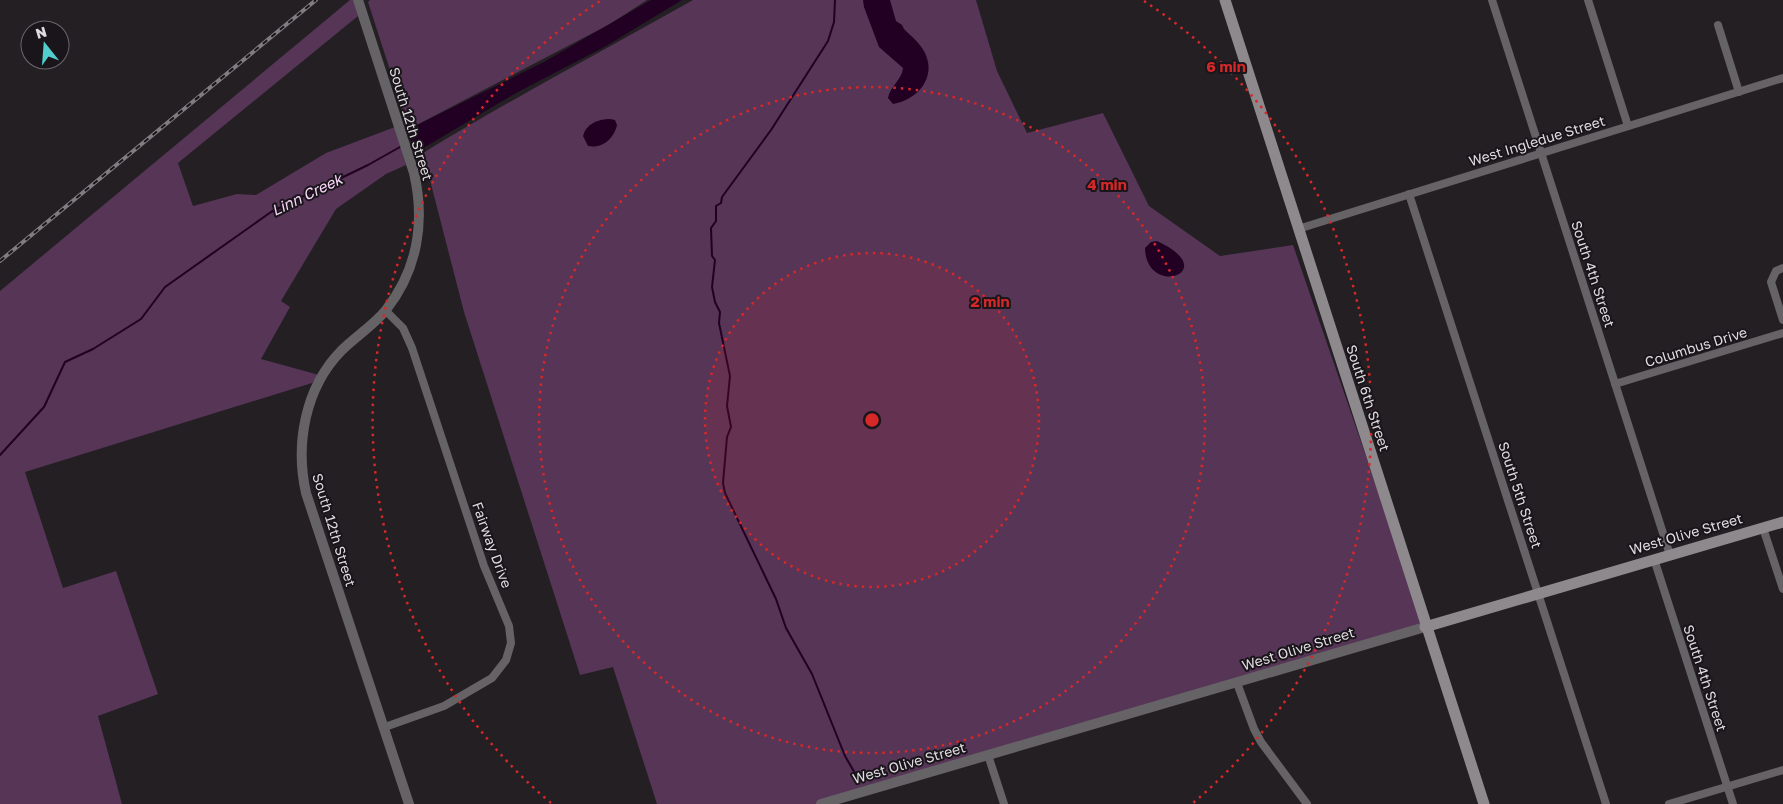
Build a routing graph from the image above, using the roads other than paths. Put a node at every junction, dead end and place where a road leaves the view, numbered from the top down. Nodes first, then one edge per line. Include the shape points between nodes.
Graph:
1 (358, 0) edge
2 (1225, 0) edge
3 (1492, 0) edge
4 (1588, 0) edge
5 (1718, 25) dead end
6 (1783, 78) edge
7 (1739, 92) junction
8 (1628, 126) junction
9 (1541, 152) junction
10 (1409, 194) junction
11 (1298, 229) junction
12 (1783, 268) edge
13 (386, 311) junction
14 (1783, 320) edge
15 (1783, 333) edge
16 (1616, 384) junction
17 (1783, 522) edge
18 (1763, 528) junction
19 (1670, 555) junction
20 (1654, 559) junction
21 (1783, 589) edge
22 (1538, 594) junction
23 (1425, 627) junction
24 (1237, 683) junction
25 (384, 727) junction
26 (988, 755) junction
27 (1783, 770) edge
28 (1728, 787) junction
29 (842, 801) edge
30 (409, 804) edge
31 (821, 804) edge
32 (1004, 804) edge
33 (1307, 804) edge
34 (1484, 804) edge
35 (1606, 804) edge
36 (1670, 804) edge
37 (1733, 804) edge

1 - 13 street, South 12th Street via 411,165 420,212 416,245 407,275
2 - 11 main road, South 6th Street
3 - 9 street, South 4th Street
4 - 8 street
5 - 7 street
6 - 7 street, West Ingledue Street
7 - 8 street, West Ingledue Street
8 - 9 street, West Ingledue Street
9 - 10 street, West Ingledue Street
9 - 16 street, South 4th Street
10 - 11 street, West Ingledue Street
10 - 22 street, South 5th Street
11 - 23 main road, South 6th Street
12 - 14 street via 1776,271 1771,282
13 - 25 street, South 12th Street via 340,352 319,381 306,416 301,462 309,502
13 - 25 street, Fairway Drive via 403,328 412,348 484,566 509,626 512,643 506,660 492,678 444,706
15 - 16 street, Columbus Drive
16 - 19 street, South 4th Street
17 - 18 main road, West Olive Street
18 - 19 main road, West Olive Street
18 - 21 street
19 - 20 main road, West Olive Street
20 - 22 main road, West Olive Street
20 - 28 street, South 4th Street
22 - 23 main road, West Olive Street
22 - 35 street, South 5th Street
23 - 24 street, West Olive Street
23 - 34 main road, South 6th Street
24 - 26 street, West Olive Street
24 - 33 street via 1261,742
25 - 30 street, South 12th Street
26 - 29 street, West Olive Street
26 - 32 street
27 - 28 street
28 - 36 street
28 - 37 street, South 4th Street
29 - 31 street, West Olive Street

